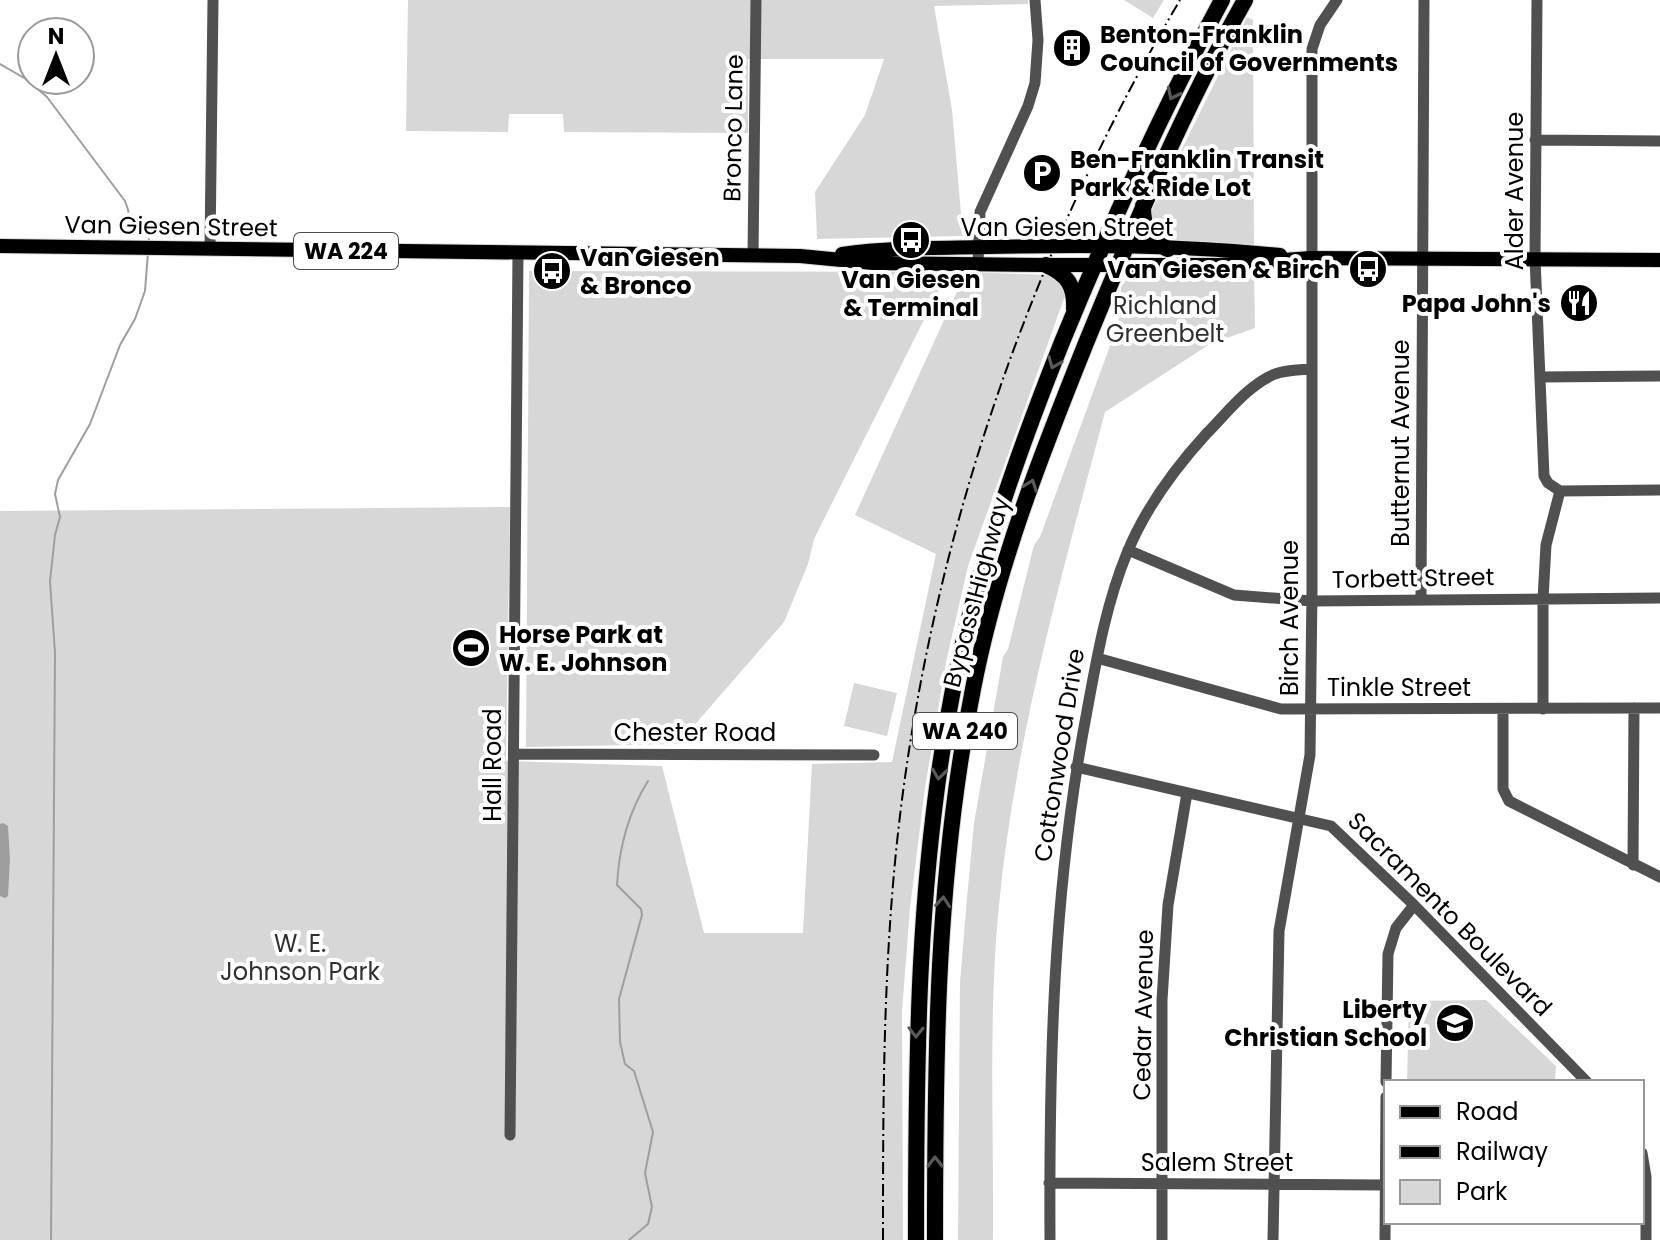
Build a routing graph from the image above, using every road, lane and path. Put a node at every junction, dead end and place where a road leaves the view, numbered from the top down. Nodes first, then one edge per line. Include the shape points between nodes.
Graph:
1 (213, 0) edge
2 (756, 0) edge
3 (1035, 0) edge
4 (1222, 0) edge
5 (1245, 0) edge
6 (1337, 0) edge
7 (1424, 0) edge
8 (1537, 0) edge
9 (1535, 140) junction
10 (1660, 141) edge
11 (1143, 205) junction
12 (0, 246) edge
13 (1102, 247) junction
14 (978, 248) junction
15 (1125, 248) junction
16 (210, 249) junction
17 (1168, 249) junction
18 (518, 253) junction
19 (753, 256) junction
20 (822, 257) junction
21 (1311, 258) junction
22 (1535, 258) junction
23 (1423, 259) junction
24 (1660, 260) edge
25 (978, 264) junction
26 (1046, 265) junction
27 (1095, 265) junction
28 (1118, 265) junction
29 (1073, 316) junction
30 (1311, 369) junction
31 (1660, 376) edge
32 (1540, 377) junction
33 (1660, 490) edge
34 (1560, 491) junction
35 (1128, 550) junction
36 (1421, 598) junction
37 (1660, 598) edge
38 (1543, 599) junction
39 (1312, 601) junction
40 (1097, 658) junction
41 (1634, 708) junction
42 (1660, 708) edge
43 (1503, 709) junction
44 (1543, 709) junction
45 (1311, 710) junction
46 (515, 754) junction
47 (874, 755) dead end
48 (1076, 767) junction
49 (1187, 793) junction
50 (1298, 816) junction
51 (1633, 865) junction
52 (1660, 877) edge
53 (1414, 905) junction
54 (1386, 1080) edge
55 (1585, 1080) edge
56 (510, 1135) dead end
57 (1644, 1165) edge
58 (1049, 1183) junction
59 (1272, 1183) junction
60 (1162, 1184) junction
61 (1384, 1185) edge
62 (916, 1240) edge
63 (935, 1240) edge
64 (1050, 1240) edge
65 (1162, 1240) edge
66 (1273, 1240) edge
67 (1646, 1240) edge

1 - 16 street
2 - 19 street, Bronco Lane
3 - 14 street via 1035,83 980,212
4 -> 13 highway, Bypass Highway / WA 240
5 - 11 highway, Bypass Highway / WA 240
6 - 21 street, Birch Avenue via 1312,49
7 - 23 street, Butternut Avenue
8 - 9 street, Alder Avenue
9 - 10 street
9 - 22 street, Alder Avenue
11 - 15 highway, Bypass Highway / WA 240
11 - 17 highway via 1149,235
12 - 16 main road, Van Giesen Street / WA 224
13 - 14 main road, Van Giesen Street / WA 224
13 - 15 main road, Van Giesen Street / WA 224
13 - 27 highway, Bypass Highway / WA 240
14 - 20 main road, Van Giesen Street / WA 224 via 874,249
14 - 25 street
15 - 17 main road, Van Giesen Street
15 - 28 highway, Bypass Highway / WA 240
16 - 18 main road, Van Giesen Street / WA 224
17 - 21 main road, Van Giesen Street
18 - 19 main road, Van Giesen Street / WA 224
18 - 46 street, Hall Road
19 - 20 main road, Van Giesen Street / WA 224
20 - 25 main road, Van Giesen Street / WA 224
21 - 23 main road, Van Giesen Street
21 - 28 main road, Van Giesen Street
21 - 30 street, Birch Avenue
22 - 23 main road, Van Giesen Street
22 - 24 main road, Van Giesen Street
22 - 32 street, Alder Avenue
23 - 36 street, Butternut Avenue
25 - 26 main road, Van Giesen Street / WA 224
26 - 27 main road, Van Giesen Street / WA 224
26 - 29 highway via 1073,286
27 - 28 main road, Van Giesen Street / WA 224
27 - 29 highway, Bypass Highway / WA 240
63 -> 28 highway, Bypass Highway / WA 240 via 940,936 972,692 1014,533
29 -> 62 highway, Bypass Highway / WA 240 via 991,539 963,639 944,738 921,936
30 - 35 street, Cottonwood Drive via 1277,373 1230,409 1180,465
30 - 39 street, Birch Avenue
31 - 32 street
32 - 34 street, Alder Avenue via 1544,476
33 - 34 street
34 - 38 street via 1546,545
35 - 39 street, Torbett Street via 1234,595
35 - 40 street, Cottonwood Drive
36 - 38 street, Torbett Street
36 - 39 street, Torbett Street
37 - 38 street, Torbett Street
38 - 44 street
39 - 45 street, Birch Avenue
40 - 45 street, Tinkle Street via 1281,709
40 - 48 street, Cottonwood Drive
41 - 42 street, Tinkle Street
41 - 44 street, Tinkle Street
41 - 51 street
43 - 44 street, Tinkle Street
43 - 45 street, Tinkle Street
43 - 51 street via 1503,789 1509,801
45 - 50 street, Birch Avenue via 1310,755
46 - 47 street, Chester Road
46 - 56 street, Hall Road
48 - 49 street, Sacramento Boulevard
48 - 58 street, Cottonwood Drive via 1056,933
49 - 50 street, Sacramento Boulevard
49 - 60 street, Cedar Avenue via 1168,905
50 - 53 street, Sacramento Boulevard via 1331,826
50 - 59 street, Birch Avenue via 1279,931
51 - 52 street
53 - 54 street via 1396,928 1388,954
53 - 55 street, Sacramento Boulevard
57 - 67 street
58 - 60 street, Salem Street
58 - 64 street, Cottonwood Drive
59 - 60 street, Salem Street
59 - 61 street, Salem Street
59 - 66 street, Birch Avenue
60 - 65 street, Cedar Avenue

